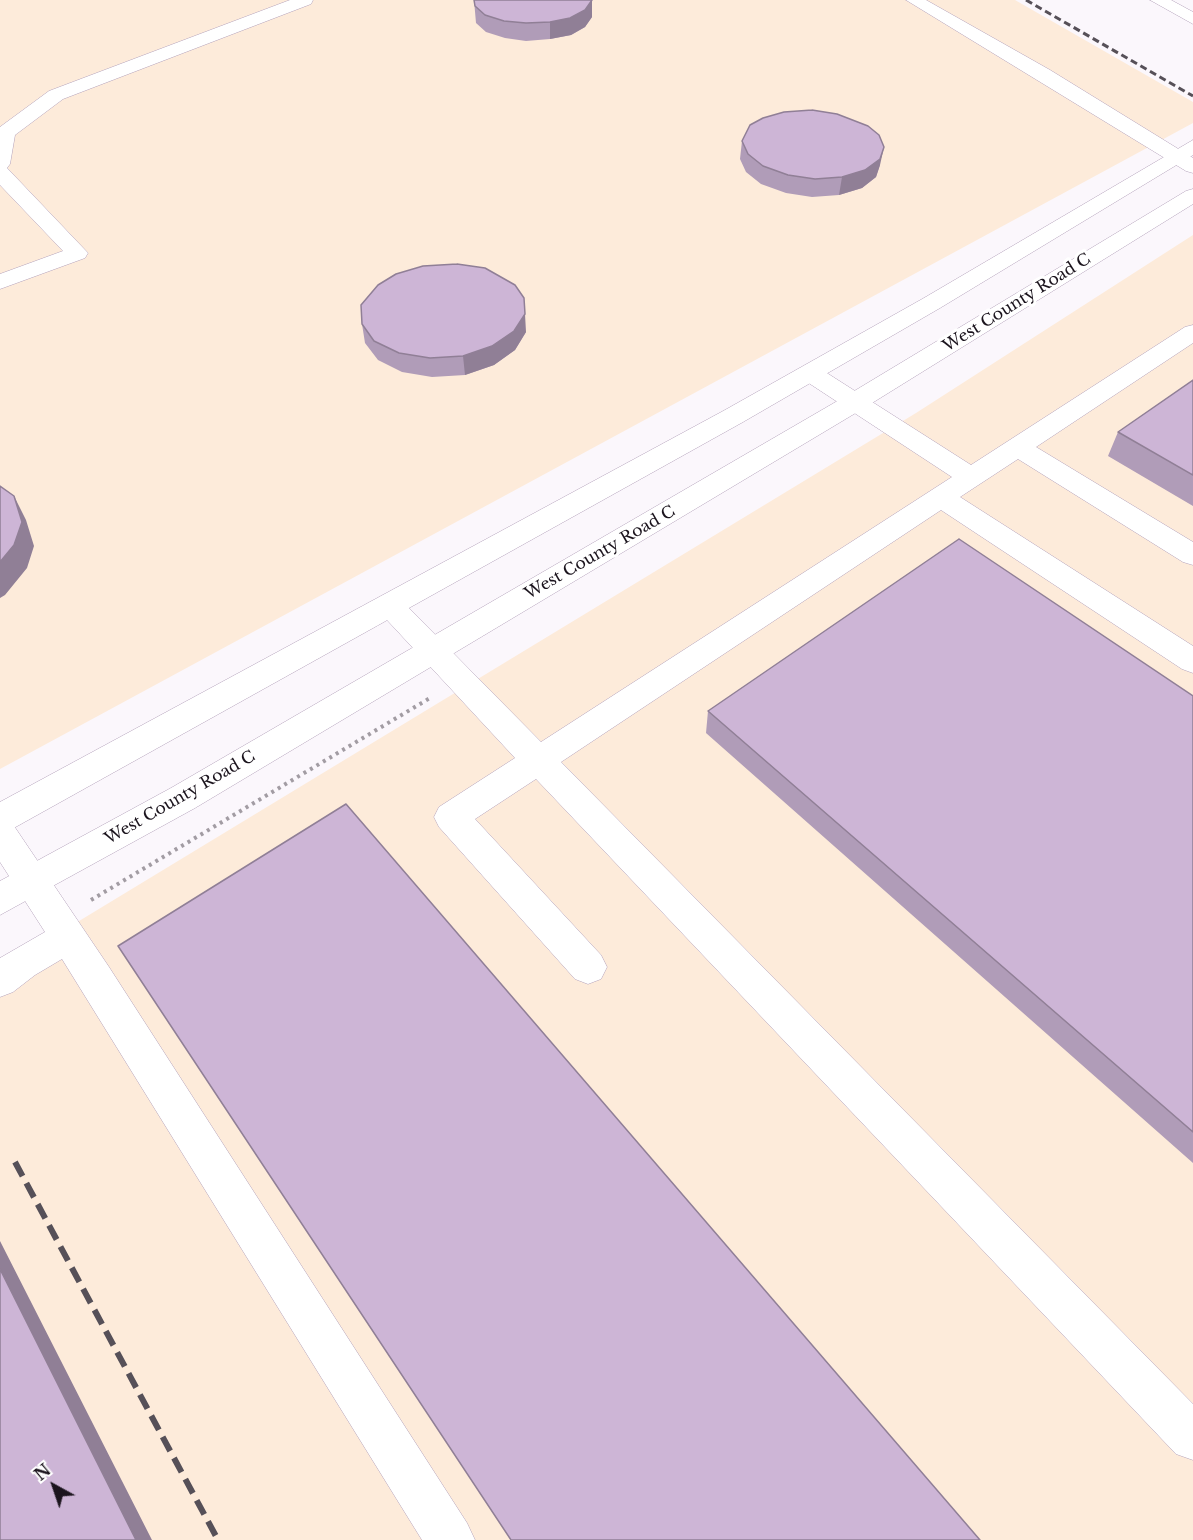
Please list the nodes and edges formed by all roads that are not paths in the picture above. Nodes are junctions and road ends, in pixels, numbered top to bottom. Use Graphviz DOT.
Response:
graph roads {
  1 [pos="305,0"];
  2 [pos="914,0"];
  3 [pos="1158,0"];
  4 [pos="1193,19"];
  5 [pos="1193,146"];
  6 [pos="1173,157"];
  7 [pos="0,164"];
  8 [pos="1193,167"];
  9 [pos="0,173"];
  10 [pos="1193,195"];
  11 [pos="0,282"];
  12 [pos="1193,332"];
  13 [pos="810,373"];
  14 [pos="855,402"];
  15 [pos="1016,446"];
  16 [pos="971,477"];
  17 [pos="940,496"];
  18 [pos="1193,555"];
  19 [pos="389,606"];
  20 [pos="433,651"];
  21 [pos="1193,660"];
  22 [pos="537,758"];
  23 [pos="0,819"];
  24 [pos="0,833"];
  25 [pos="15,891"];
  26 [pos="67,938"];
  27 [pos="588,967"];
  28 [pos="0,980"];
  29 [pos="1193,1437"];
  30 [pos="450,1540"];
  1 -- 7 [label="main road"];
  2 -- 6 [label="main road"];
  3 -- 4 [label="main road"];
  5 -- 6 [label="main road"];
  6 -- 8 [label="main road"];
  6 -- 13 [label="main road"];
  9 -- 11 [label="main road"];
  10 -- 14 [label="main road, West County Road C"];
  12 -- 15 [label="main road"];
  13 -- 14 [label="main road"];
  13 -- 19 [label="main road"];
  14 -- 16 [label="main road"];
  14 -- 20 [label="main road, West County Road C"];
  15 -- 16 [label="main road"];
  15 -- 18 [label="main road"];
  16 -- 17 [label="main road"];
  17 -- 21 [label="main road"];
  17 -- 22 [label="main road"];
  19 -- 20 [label="main road"];
  19 -- 23 [label="main road"];
  20 -- 22 [label="main road"];
  20 -- 25 [label="main road, West County Road C"];
  22 -- 27 [label="main road"];
  22 -- 29 [label="main road"];
  24 -- 25 [label="main road"];
  25 -- 26 [label="main road"];
  26 -- 28 [label="main road"];
  26 -- 30 [label="main road"];
}
